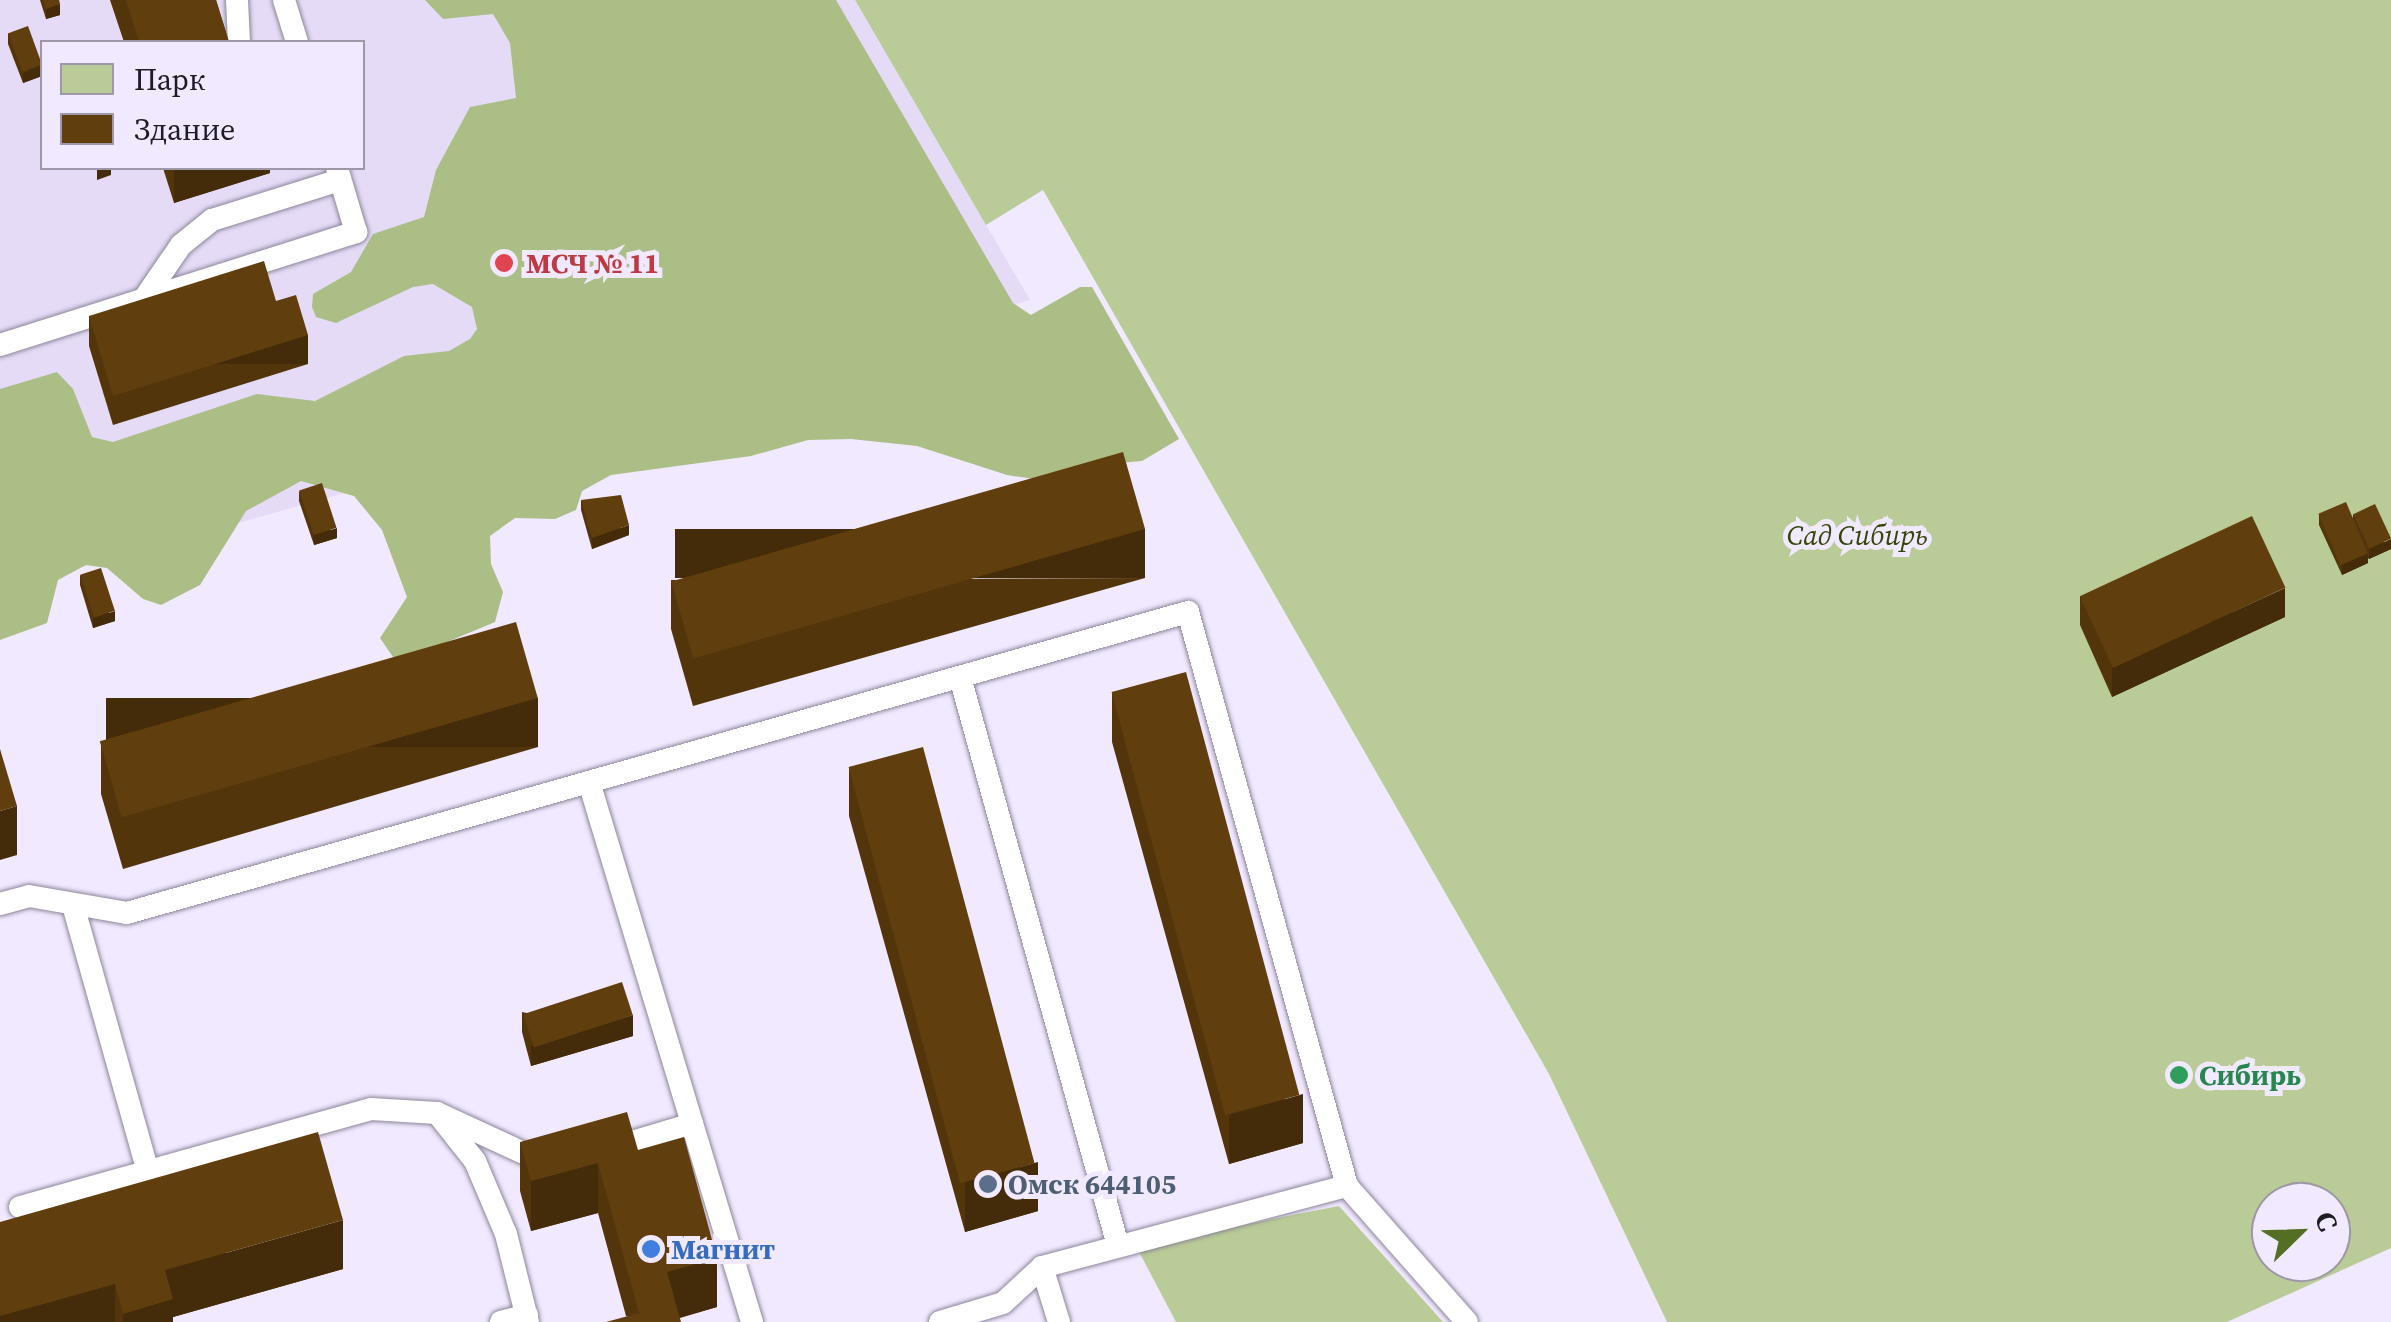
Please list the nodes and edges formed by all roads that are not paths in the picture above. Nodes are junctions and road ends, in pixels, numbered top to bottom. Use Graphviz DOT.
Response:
graph roads {
  1 [pos="236,0"];
  2 [pos="284,0"];
  3 [pos="239,40"];
  4 [pos="297,40"];
  5 [pos="339,174"];
  6 [pos="144,298"];
  7 [pos="0,345"];
  8 [pos="960,677"];
  9 [pos="589,782"];
  10 [pos="0,904"];
  11 [pos="73,905"];
  12 [pos="437,1113"];
  13 [pos="692,1124"];
  14 [pos="148,1171"];
  15 [pos="1348,1186"];
  16 [pos="20,1207"];
  17 [pos="1116,1242"];
  18 [pos="1042,1266"];
  19 [pos="528,1318"];
  20 [pos="501,1322"];
  21 [pos="752,1322"];
  22 [pos="940,1322"];
  23 [pos="1058,1322"];
  24 [pos="1467,1322"];
  1 -- 3 [label="lane"];
  2 -- 4 [label="lane"];
  5 -- 6 [label="lane"];
  5 -- 6 [label="lane"];
  6 -- 7 [label="lane"];
  8 -- 9 [label="lane"];
  8 -- 15 [label="lane"];
  8 -- 17 [label="lane"];
  9 -- 11 [label="lane"];
  9 -- 13 [label="lane"];
  10 -- 11 [label="lane"];
  11 -- 14 [label="lane"];
  12 -- 13 [label="lane"];
  12 -- 14 [label="lane"];
  12 -- 19 [label="lane"];
  13 -- 21 [label="lane"];
  14 -- 16 [label="lane"];
  15 -- 17 [label="lane"];
  15 -- 24 [label="lane"];
  17 -- 18 [label="lane"];
  18 -- 22 [label="lane"];
  18 -- 23 [label="lane"];
  19 -- 20 [label="lane"];
}
